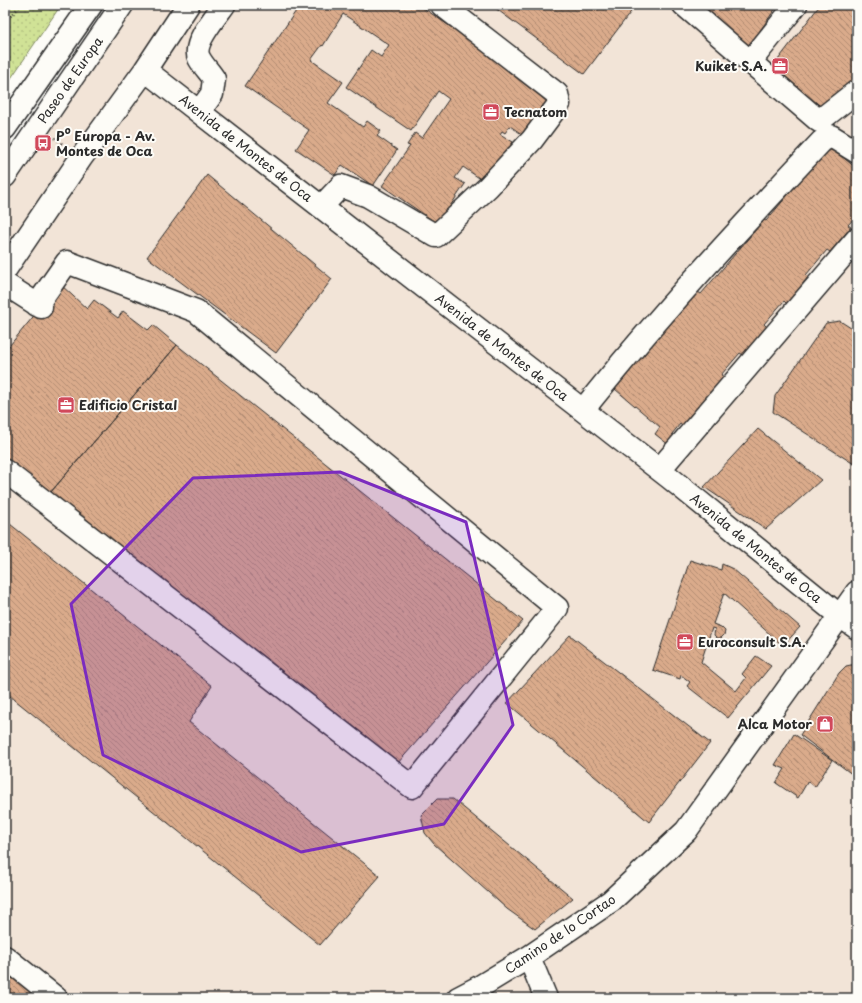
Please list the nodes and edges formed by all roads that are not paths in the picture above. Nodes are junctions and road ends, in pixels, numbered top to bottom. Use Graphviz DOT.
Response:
graph roads {
  1 [pos="91,5"];
  2 [pos="122,5"];
  3 [pos="188,5"];
  4 [pos="224,5"];
  5 [pos="442,5"];
  6 [pos="684,5"];
  7 [pos="796,5"];
  8 [pos="750,62"];
  9 [pos="145,70"];
  10 [pos="857,91"];
  11 [pos="200,112"];
  12 [pos="5,128"];
  13 [pos="857,152"];
  14 [pos="5,176"];
  15 [pos="321,207"];
  16 [pos="857,239"];
  17 [pos="5,270"];
  18 [pos="5,284"];
  19 [pos="583,410"];
  20 [pos="660,470"];
  21 [pos="5,471"];
  22 [pos="857,592"];
  23 [pos="848,622"];
  24 [pos="529,956"];
  25 [pos="5,957"];
  26 [pos="56,998"];
  27 [pos="458,998"];
  28 [pos="546,998"];
  1 -- 12 [label="street, Paseo de Europa"];
  2 -- 14 [label="street, Paseo de Europa"];
  3 -- 9 [label="street"];
  4 -- 11 [label="street"];
  5 -- 15 [label="street"];
  6 -- 8 [label="street"];
  7 -- 8 [label="street"];
  8 -- 10 [label="street"];
  9 -- 11 [label="street, Avenida de Montes de Oca"];
  9 -- 17 [label="street"];
  11 -- 15 [label="street, Avenida de Montes de Oca"];
  13 -- 19 [label="street"];
  15 -- 19 [label="street, Avenida de Montes de Oca"];
  16 -- 20 [label="street"];
  18 -- 21 [label="street"];
  19 -- 20 [label="street, Avenida de Montes de Oca"];
  20 -- 23 [label="street, Avenida de Montes de Oca"];
  22 -- 23 [label="street, Camino de lo Cortao"];
  23 -- 24 [label="street, Camino de lo Cortao"];
  24 -- 27 [label="street, Camino de lo Cortao"];
  24 -- 28 [label="street"];
  25 -- 26 [label="street"];
}
